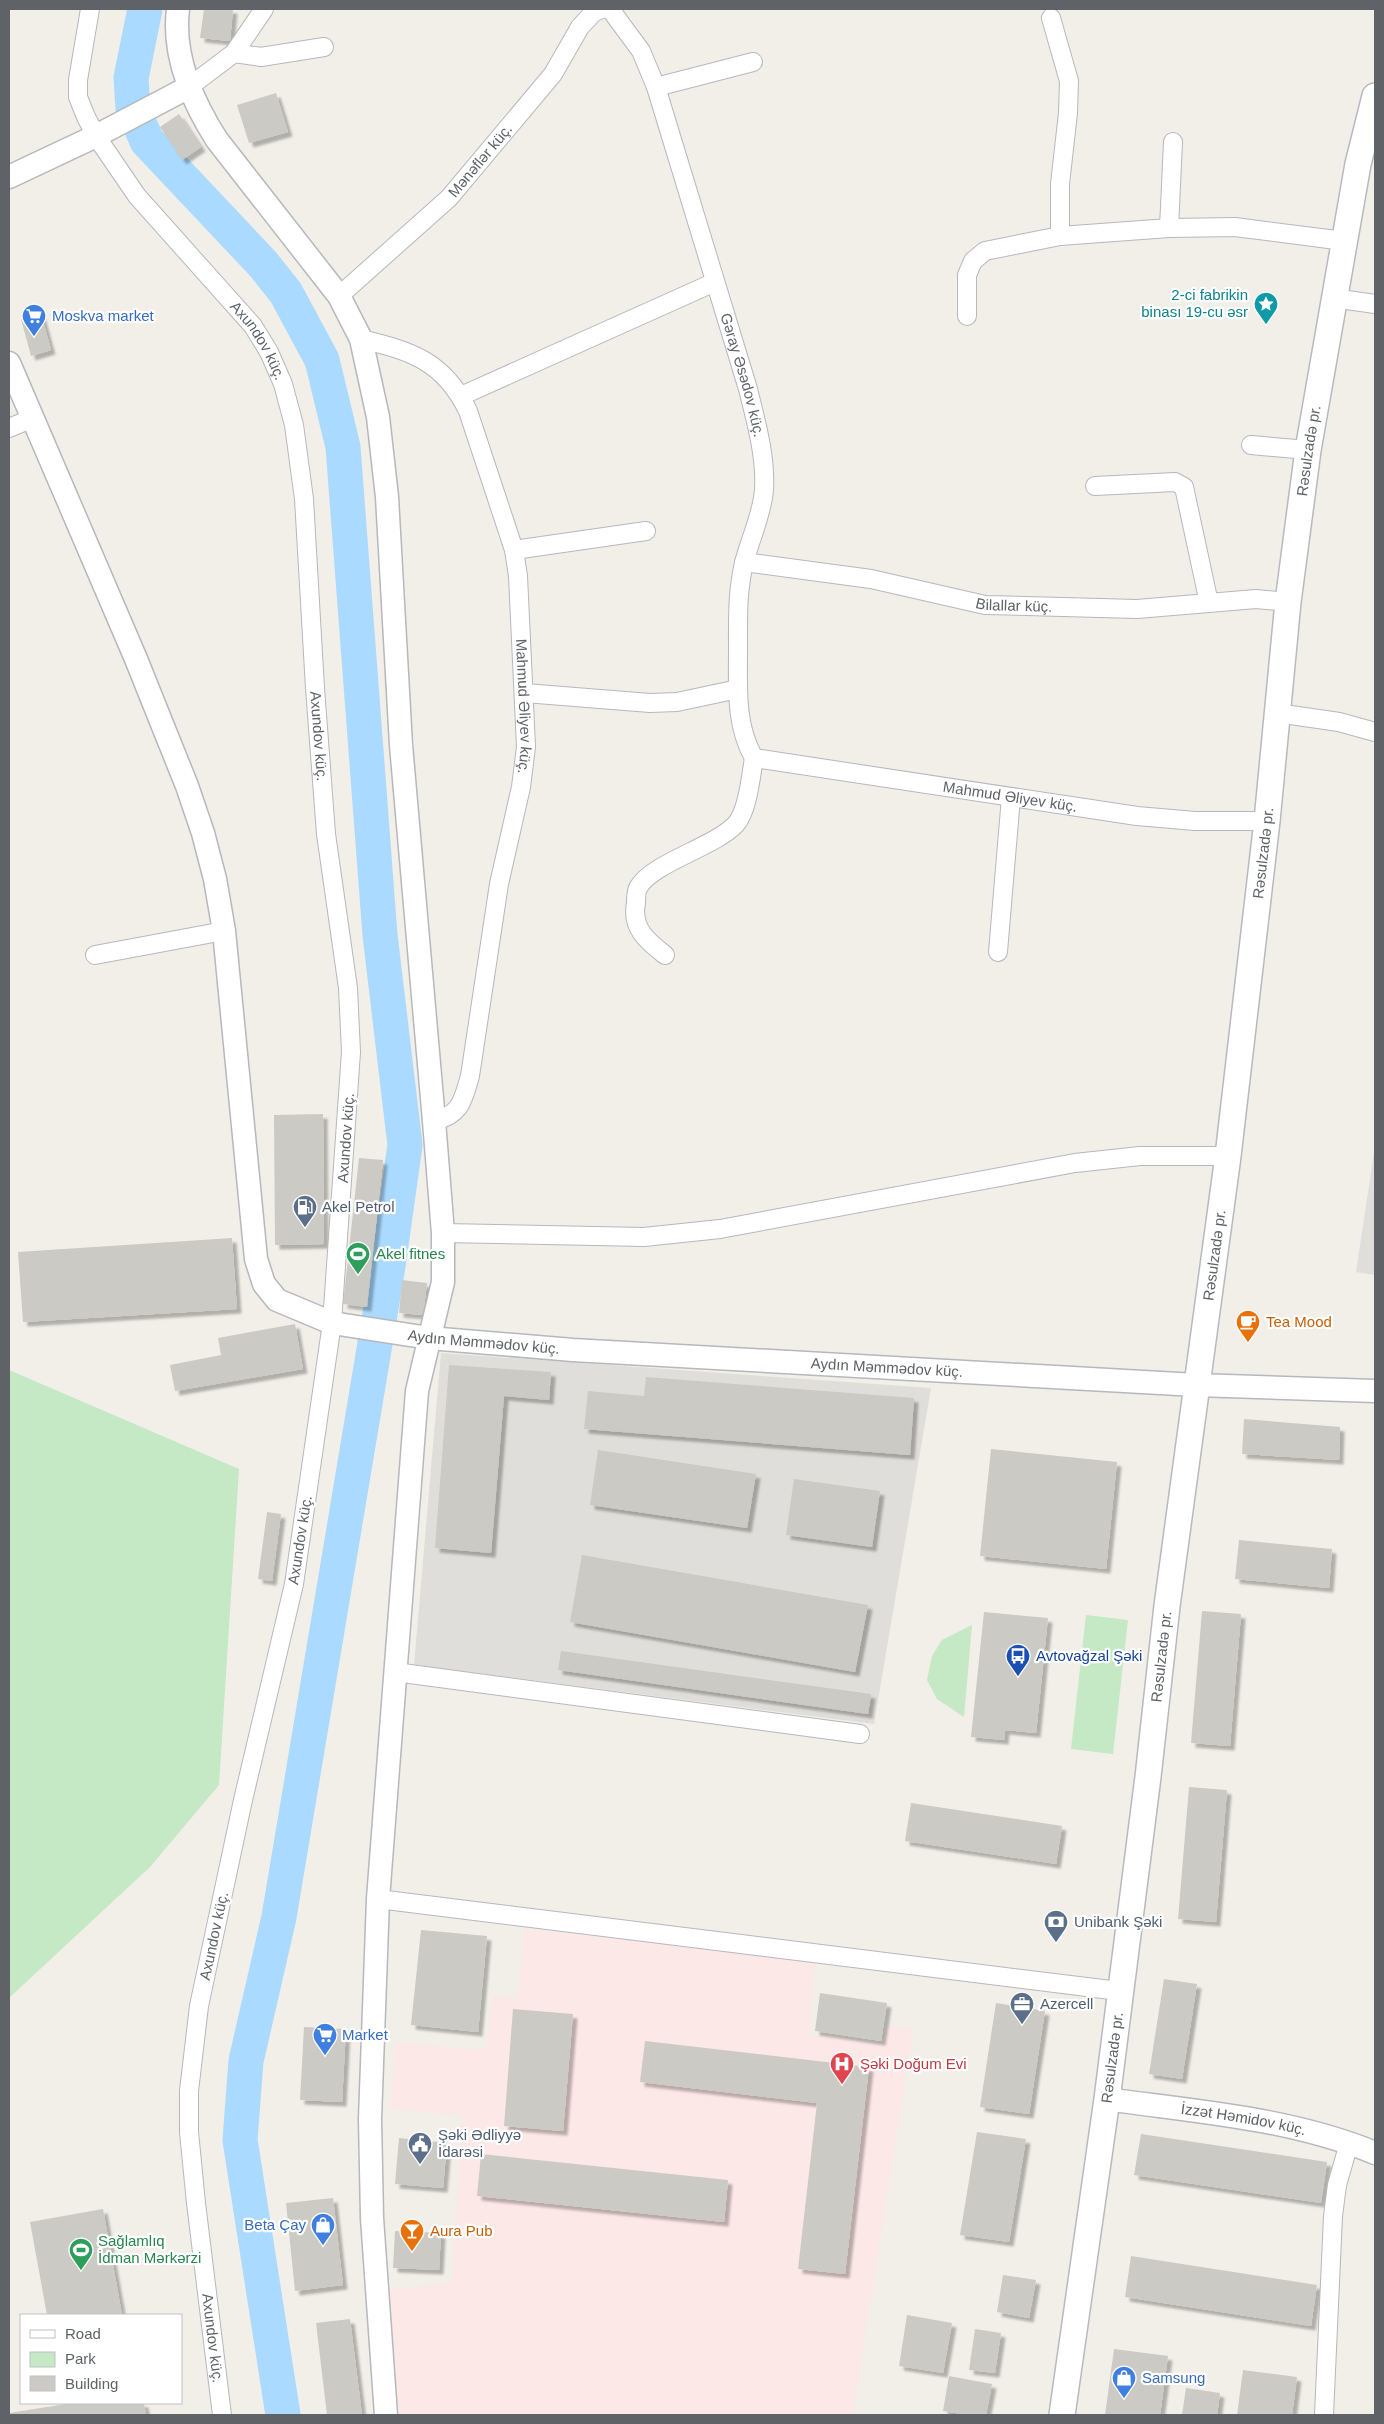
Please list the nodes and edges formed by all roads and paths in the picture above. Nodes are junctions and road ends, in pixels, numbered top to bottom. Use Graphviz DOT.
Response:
graph roads {
  1 [pos="90,9"];
  2 [pos="178,9"];
  3 [pos="264,9"];
  4 [pos="602,9"];
  5 [pos="610,9"];
  6 [pos="1051,18"];
  7 [pos="324,47"];
  8 [pos="234,53"];
  9 [pos="752,62"];
  10 [pos="189,87"];
  11 [pos="656,87"];
  12 [pos="1375,96"];
  13 [pos="104,132"];
  14 [pos="1173,142"];
  15 [pos="9,176"];
  16 [pos="1169,228"];
  17 [pos="1060,236"];
  18 [pos="1344,241"];
  19 [pos="715,282"];
  20 [pos="339,296"];
  21 [pos="1334,298"];
  22 [pos="1375,304"];
  23 [pos="967,316"];
  24 [pos="361,339"];
  25 [pos="9,363"];
  26 [pos="461,396"];
  27 [pos="33,418"];
  28 [pos="9,428"];
  29 [pos="1251,445"];
  30 [pos="1308,450"];
  31 [pos="1095,486"];
  32 [pos="646,531"];
  33 [pos="514,550"];
  34 [pos="744,562"];
  35 [pos="1288,602"];
  36 [pos="1209,603"];
  37 [pos="738,689"];
  38 [pos="525,693"];
  39 [pos="1277,713"];
  40 [pos="1375,732"];
  41 [pos="754,758"];
  42 [pos="1011,798"];
  43 [pos="1266,821"];
  44 [pos="224,931"];
  45 [pos="998,952"];
  46 [pos="95,955"];
  47 [pos="665,955"];
  48 [pos="434,1121"];
  49 [pos="1228,1156"];
  50 [pos="442,1233"];
  51 [pos="342,1324"];
  52 [pos="429,1338"];
  53 [pos="1196,1385"];
  54 [pos="1375,1391"];
  55 [pos="395,1672"];
  56 [pos="860,1734"];
  57 [pos="378,1899"];
  58 [pos="1120,1991"];
  59 [pos="1107,2099"];
  60 [pos="1349,2142"];
  61 [pos="1375,2153"];
  62 [pos="222,2415"];
  63 [pos="386,2415"];
  64 [pos="1062,2415"];
  65 [pos="1324,2415"];
  1 -- 13 [label="street, Axundov küç."];
  2 -- 10 [label="street"];
  3 -- 8 [label="street"];
  4 -- 20 [label="street, Mənəflər küç."];
  5 -- 11 [label="street, Gəray Əsədov küç."];
  6 -- 17 [label="street"];
  7 -- 8 [label="street"];
  8 -- 10 [label="street"];
  9 -- 11 [label="street"];
  10 -- 13 [label="street"];
  10 -- 20 [label="street"];
  11 -- 19 [label="street, Gəray Əsədov küç."];
  12 -- 18 [label="main road, Rəsulzadə pr."];
  13 -- 15 [label="street"];
  13 -- 51 [label="street, Axundov küç."];
  14 -- 16 [label="street"];
  16 -- 17 [label="street"];
  16 -- 18 [label="street"];
  17 -- 23 [label="street"];
  18 -- 21 [label="main road, Rəsulzadə pr."];
  19 -- 26 [label="street"];
  19 -- 34 [label="street, Gəray Əsədov küç."];
  20 -- 24 [label="street"];
  21 -- 22 [label="street"];
  21 -- 30 [label="main road, Rəsulzadə pr."];
  24 -- 26 [label="street, Mahmud Əliyev küç."];
  24 -- 48 [label="street"];
  25 -- 27 [label="street, Aydın Məmmədov küç."];
  26 -- 33 [label="street, Mahmud Əliyev küç."];
  27 -- 28 [label="street"];
  27 -- 44 [label="street, Aydın Məmmədov küç."];
  29 -- 30 [label="street"];
  30 -- 35 [label="main road, Rəsulzadə pr."];
  31 -- 36 [label="street"];
  32 -- 33 [label="street"];
  33 -- 38 [label="street, Mahmud Əliyev küç."];
  34 -- 36 [label="street, Bilallar küç."];
  34 -- 37 [label="street, Gəray Əsədov küç."];
  35 -- 36 [label="street, Bilallar küç."];
  35 -- 39 [label="main road, Rəsulzadə pr."];
  37 -- 38 [label="street"];
  37 -- 41 [label="street, Gəray Əsədov küç."];
  38 -- 48 [label="street, Mahmud Əliyev küç."];
  39 -- 40 [label="street"];
  39 -- 43 [label="main road, Rəsulzadə pr."];
  41 -- 42 [label="street, Mahmud Əliyev küç."];
  41 -- 47 [label="street"];
  42 -- 43 [label="street, Mahmud Əliyev küç."];
  42 -- 45 [label="street"];
  43 -- 49 [label="main road, Rəsulzadə pr."];
  44 -- 46 [label="street"];
  44 -- 51 [label="street, Aydın Məmmədov küç."];
  48 -- 50 [label="street"];
  49 -- 50 [label="street"];
  49 -- 53 [label="main road, Rəsulzadə pr."];
  50 -- 52 [label="street"];
  51 -- 52 [label="street, Aydın Məmmədov küç."];
  51 -- 62 [label="street, Axundov küç."];
  52 -- 53 [label="street, Aydın Məmmədov küç."];
  52 -- 55 [label="street"];
  53 -- 54 [label="street, Aydın Məmmədov küç."];
  53 -- 58 [label="main road, Rəsulzadə pr."];
  55 -- 56 [label="street"];
  55 -- 57 [label="street"];
  57 -- 58 [label="street"];
  57 -- 63 [label="street"];
  58 -- 59 [label="main road, Rəsulzadə pr."];
  59 -- 60 [label="street, İzzət Həmidov küç."];
  59 -- 64 [label="main road, Rəsulzadə pr."];
  60 -- 61 [label="street, İzzət Həmidov küç."];
  60 -- 65 [label="street"];
}
